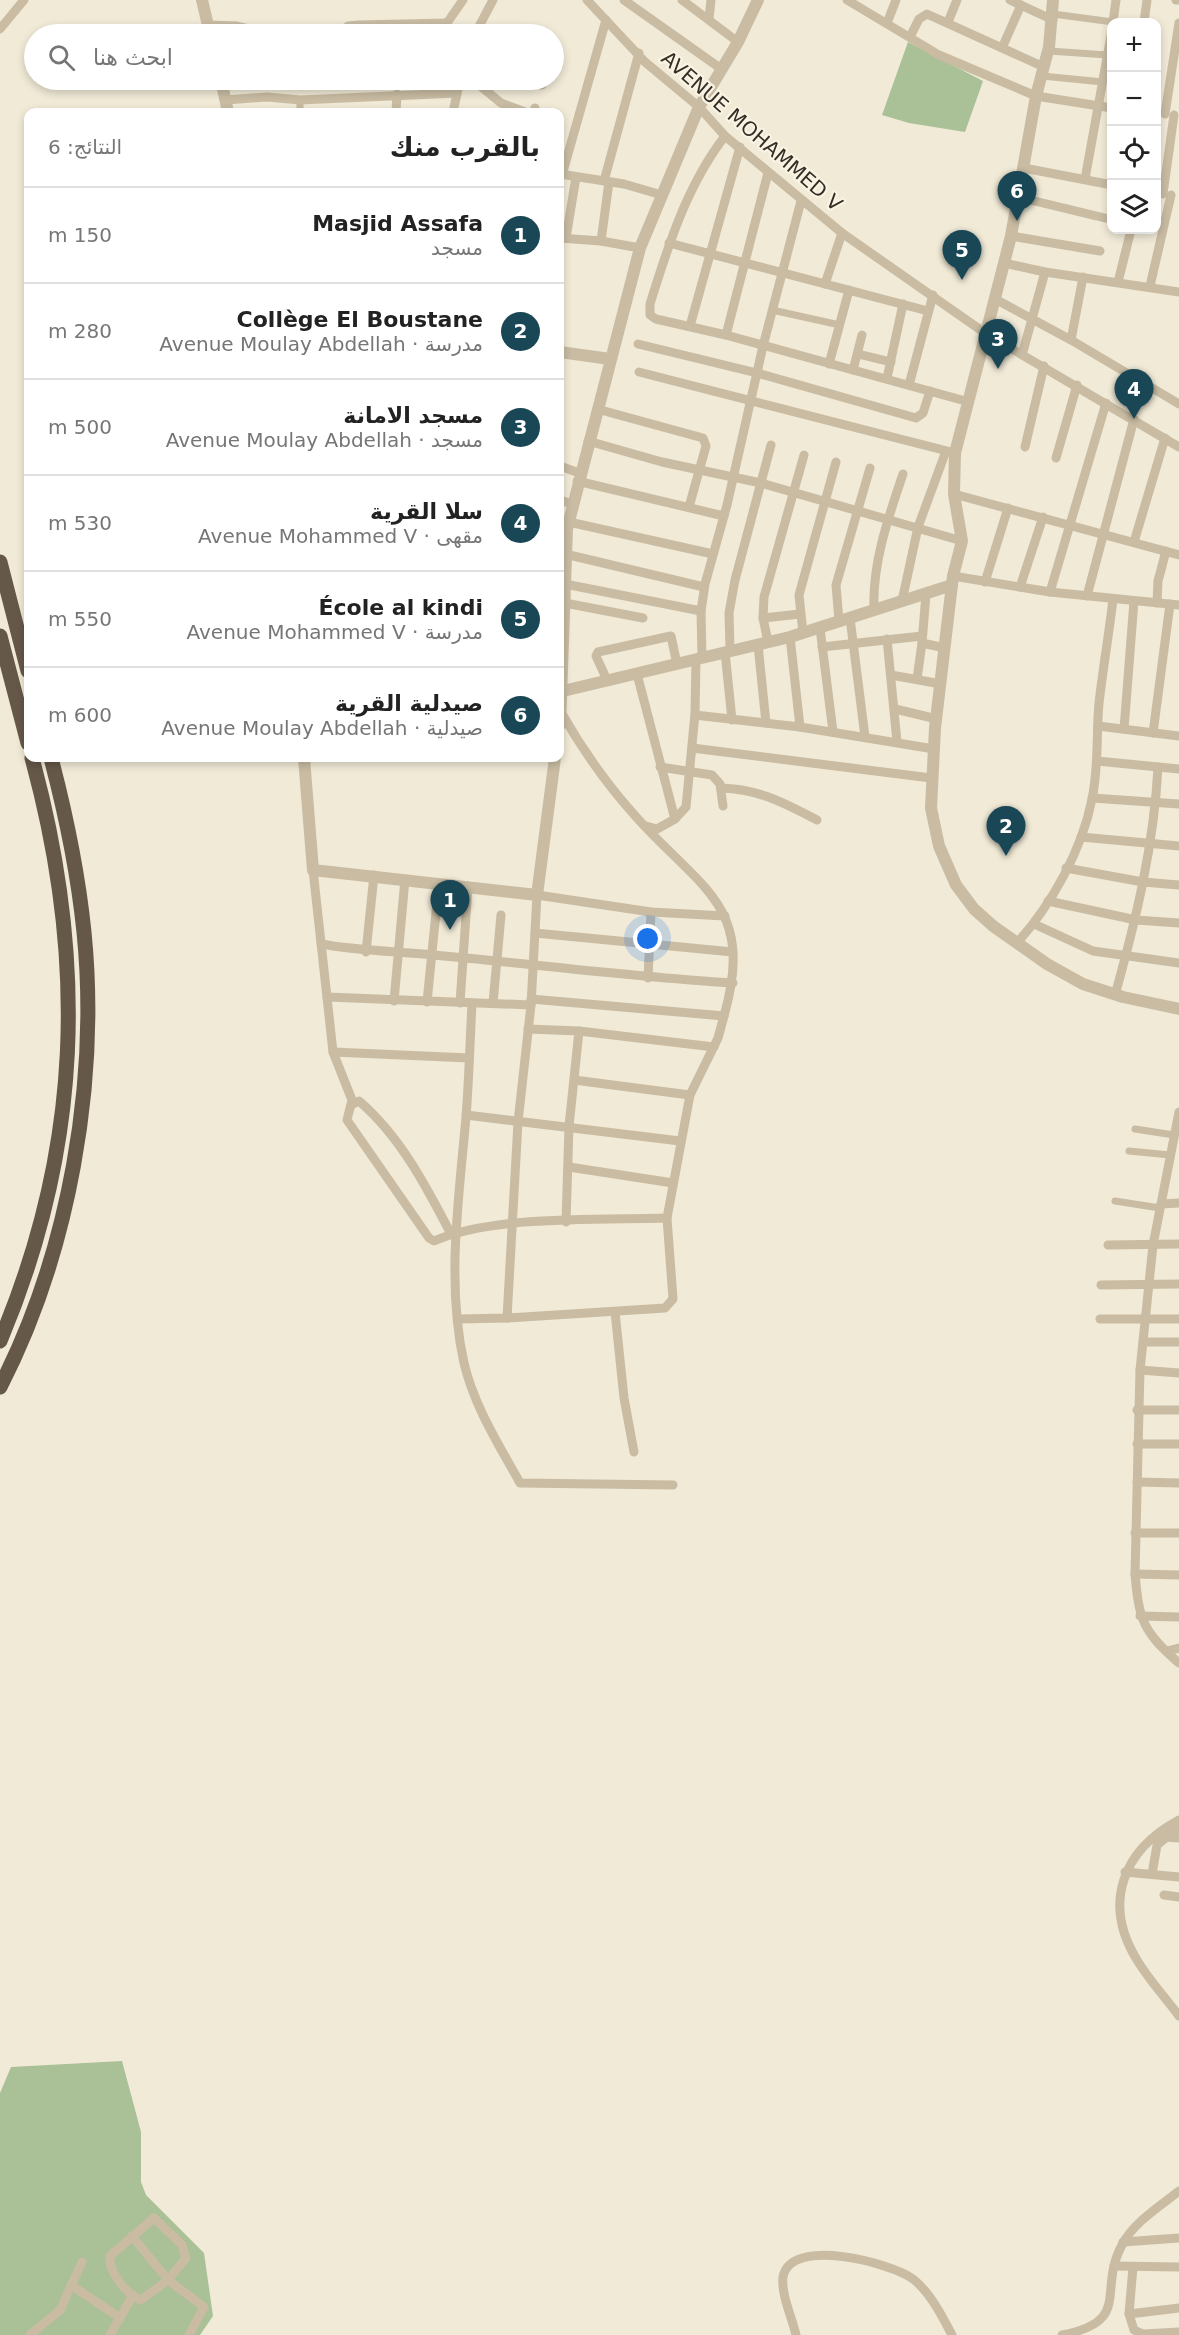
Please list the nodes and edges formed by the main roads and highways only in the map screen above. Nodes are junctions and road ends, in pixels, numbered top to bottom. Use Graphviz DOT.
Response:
graph roads {
  1 [pos="0,562"];
  2 [pos="0,636"];
  3 [pos="24,655"];
  4 [pos="24,728"];
  5 [pos="34,762"];
  6 [pos="52,762"];
  7 [pos="0,1341"];
  8 [pos="0,1387"];
  1 -- 3 [label="highway"];
  2 -- 4 [label="highway"];
  5 -- 7 [label="highway"];
  6 -- 8 [label="highway"];
}
